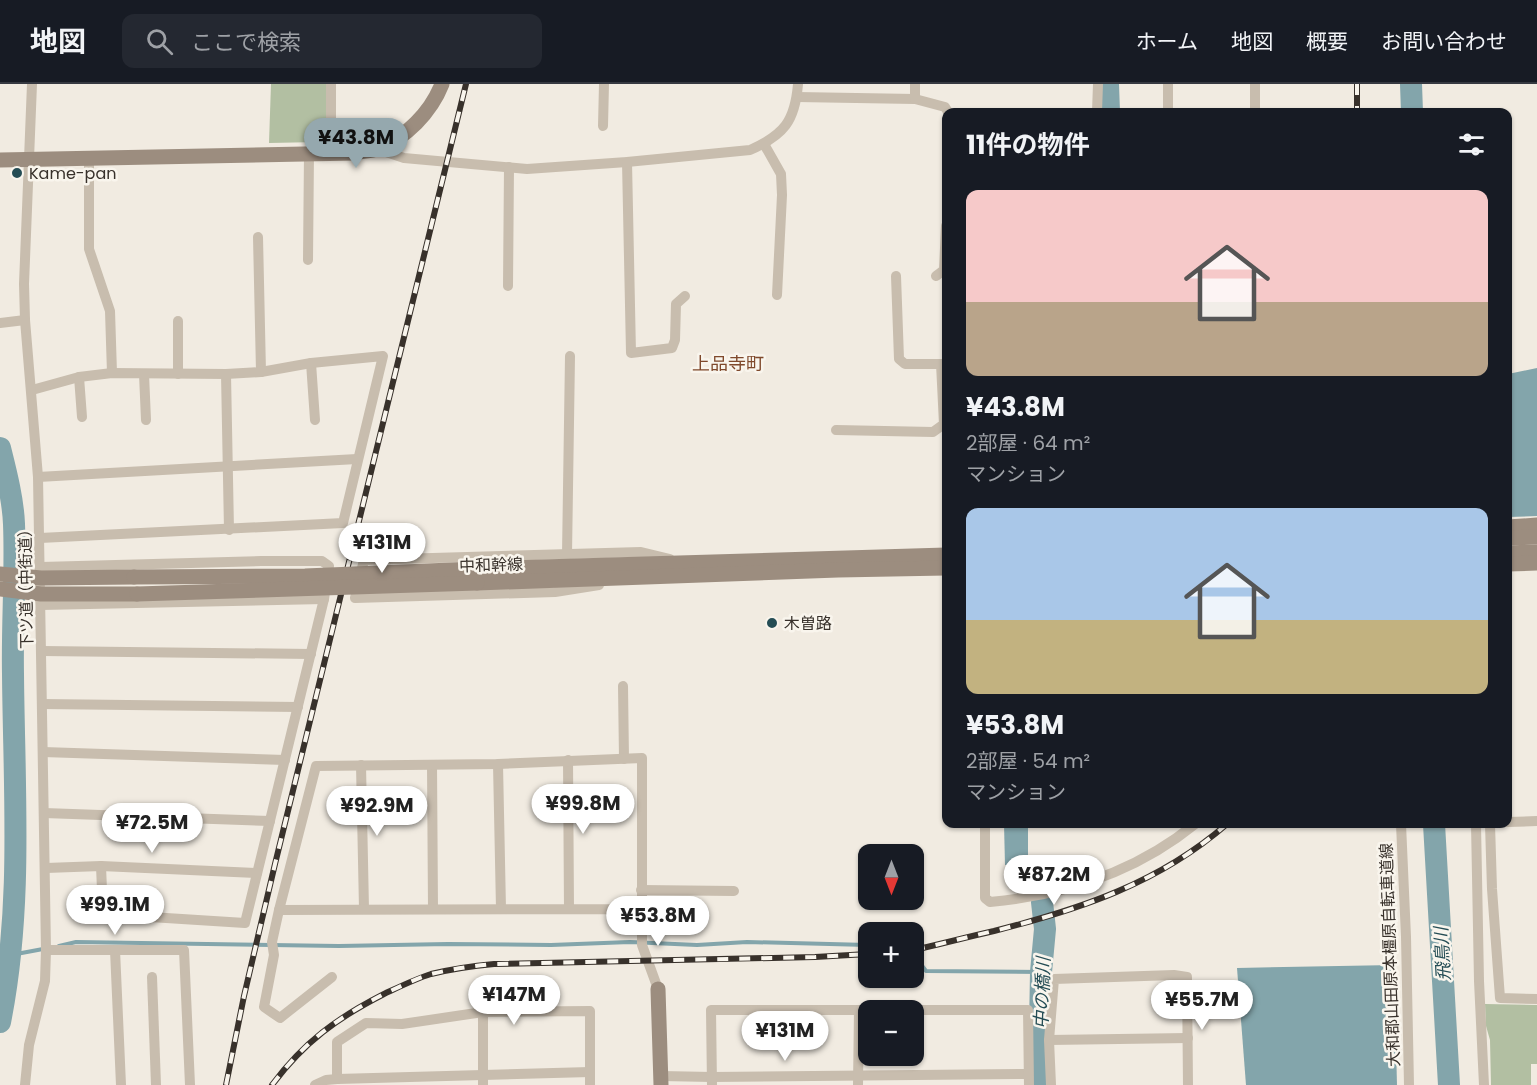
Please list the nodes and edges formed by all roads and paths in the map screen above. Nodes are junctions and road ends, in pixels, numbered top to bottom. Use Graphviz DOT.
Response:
graph roads {
  1 [pos="32,84"];
  2 [pos="331,84"];
  3 [pos="442,84"];
  4 [pos="604,84"];
  5 [pos="798,84"];
  6 [pos="915,84"];
  7 [pos="1098,84"];
  8 [pos="1168,84"];
  9 [pos="1255,84"];
  10 [pos="797,97"];
  11 [pos="915,99"];
  12 [pos="946,108"];
  13 [pos="1097,108"];
  14 [pos="1168,108"];
  15 [pos="1255,108"];
  16 [pos="603,126"];
  17 [pos="764,144"];
  18 [pos="377,149"];
  19 [pos="309,153"];
  20 [pos="332,153"];
  21 [pos="28,159"];
  22 [pos="89,159"];
  23 [pos="0,160"];
  24 [pos="627,162"];
  25 [pos="509,167"];
  26 [pos="258,237"];
  27 [pos="308,260"];
  28 [pos="942,272"];
  29 [pos="896,276"];
  30 [pos="936,276"];
  31 [pos="508,286"];
  32 [pos="777,295"];
  33 [pos="685,296"];
  34 [pos="25,320"];
  35 [pos="178,321"];
  36 [pos="0,323"];
  37 [pos="570,356"];
  38 [pos="311,363"];
  39 [pos="942,364"];
  40 [pos="261,372"];
  41 [pos="112,373"];
  42 [pos="144,374"];
  43 [pos="178,374"];
  44 [pos="226,374"];
  45 [pos="79,377"];
  46 [pos="32,390"];
  47 [pos="82,417"];
  48 [pos="146,420"];
  49 [pos="315,420"];
  50 [pos="942,425"];
  51 [pos="836,430"];
  52 [pos="357,459"];
  53 [pos="227,466"];
  54 [pos="38,477"];
  55 [pos="1537,525"];
  56 [pos="1512,527"];
  57 [pos="229,530"];
  58 [pos="1537,537"];
  59 [pos="40,538"];
  60 [pos="1512,538"];
  61 [pos="1537,552"];
  62 [pos="1512,553"];
  63 [pos="567,555"];
  64 [pos="942,555"];
  65 [pos="686,562"];
  66 [pos="1537,563"];
  67 [pos="1512,564"];
  68 [pos="942,568"];
  69 [pos="0,574"];
  70 [pos="38,574"];
  71 [pos="476,576"];
  72 [pos="646,577"];
  73 [pos="0,590"];
  74 [pos="38,597"];
  75 [pos="324,599"];
  76 [pos="42,651"];
  77 [pos="311,654"];
  78 [pos="623,686"];
  79 [pos="42,704"];
  80 [pos="298,707"];
  81 [pos="43,752"];
  82 [pos="624,759"];
  83 [pos="285,760"];
  84 [pos="568,760"];
  85 [pos="498,764"];
  86 [pos="361,765"];
  87 [pos="432,765"];
  88 [pos="44,813"];
  89 [pos="270,821"];
  90 [pos="1537,821"];
  91 [pos="1512,822"];
  92 [pos="985,828"];
  93 [pos="1189,828"];
  94 [pos="1401,828"];
  95 [pos="1476,828"];
  96 [pos="1490,828"];
  97 [pos="101,866"];
  98 [pos="46,867"];
  99 [pos="257,873"];
  100 [pos="641,891"];
  101 [pos="734,891"];
  102 [pos="364,909"];
  103 [pos="433,909"];
  104 [pos="501,909"];
  105 [pos="569,909"];
  106 [pos="641,909"];
  107 [pos="279,910"];
  108 [pos="46,950"];
  109 [pos="115,950"];
  110 [pos="152,977"];
  111 [pos="332,977"];
  112 [pos="658,989"];
  113 [pos="1537,999"];
  114 [pos="858,1010"];
  115 [pos="924,1010"];
  116 [pos="483,1012"];
  117 [pos="1188,1038"];
  118 [pos="1049,1040"];
  119 [pos="590,1072"];
  120 [pos="338,1079"];
  121 [pos="1028,1079"];
  122 [pos="858,1080"];
  123 [pos="483,1081"];
  124 [pos="661,1081"];
  125 [pos="712,1081"];
  126 [pos="25,1085"];
  127 [pos="121,1085"];
  128 [pos="156,1085"];
  129 [pos="190,1085"];
  130 [pos="315,1085"];
  131 [pos="590,1085"];
  132 [pos="1051,1085"];
  133 [pos="1188,1085"];
  134 [pos="1409,1085"];
  135 [pos="1484,1085"];
  1 -- 21 [label="street, 下ツ道（中街道）"];
  2 -- 20 [label="street"];
  3 -- 18 [label="main road"];
  4 -- 16 [label="street"];
  5 -- 10 [label="street"];
  6 -- 11 [label="street"];
  7 -- 13 [label="street"];
  8 -- 14 [label="street"];
  9 -- 15 [label="street"];
  10 -- 11 [label="street"];
  10 -- 17 [label="street"];
  11 -- 12 [label="street"];
  17 -- 24 [label="street"];
  17 -- 32 [label="street"];
  18 -- 20 [label="main road"];
  18 -- 25 [label="street"];
  19 -- 20 [label="main road"];
  19 -- 22 [label="main road"];
  19 -- 27 [label="street"];
  21 -- 22 [label="main road"];
  21 -- 23 [label="main road"];
  21 -- 34 [label="street, 下ツ道（中街道）"];
  22 -- 41 [label="street"];
  24 -- 25 [label="street"];
  24 -- 33 [label="street"];
  25 -- 31 [label="street"];
  26 -- 40 [label="street"];
  28 -- 30 [label="street"];
  29 -- 39 [label="street"];
  34 -- 36 [label="street"];
  34 -- 46 [label="street, 下ツ道（中街道）"];
  35 -- 43 [label="street"];
  37 -- 63 [label="street"];
  38 -- 40 [label="street"];
  38 -- 49 [label="street"];
  38 -- 52 [label="street"];
  40 -- 44 [label="street"];
  41 -- 42 [label="street"];
  41 -- 45 [label="street"];
  42 -- 43 [label="street"];
  42 -- 48 [label="street"];
  43 -- 44 [label="street"];
  44 -- 53 [label="street"];
  45 -- 46 [label="street"];
  45 -- 47 [label="street"];
  46 -- 54 [label="street, 下ツ道（中街道）"];
  50 -- 51 [label="street"];
  52 -- 53 [label="street"];
  52 -- 57 [label="street"];
  53 -- 54 [label="street"];
  53 -- 57 [label="street"];
  54 -- 59 [label="street, 下ツ道（中街道）"];
  55 -- 56 [label="main road"];
  57 -- 59 [label="street"];
  58 -- 60 [label="main road"];
  59 -- 70 [label="street, 下ツ道（中街道）"];
  61 -- 62 [label="main road"];
  63 -- 65 [label="street"];
  63 -- 72 [label="street"];
  64 -- 65 [label="main road, 中和幹線"];
  65 -- 71 [label="main road, 中和幹線"];
  66 -- 67 [label="main road"];
  68 -- 72 [label="main road, 中和幹線"];
  69 -- 70 [label="main road, 中和幹線"];
  70 -- 71 [label="main road, 中和幹線, bridge"];
  70 -- 74 [label="street, 下ツ道（中街道）"];
  70 -- 75 [label="street"];
  71 -- 72 [label="main road, 中和幹線"];
  71 -- 74 [label="main road, 中和幹線, bridge"];
  73 -- 74 [label="main road, 中和幹線"];
  74 -- 75 [label="street"];
  74 -- 76 [label="street, 下ツ道（中街道）"];
  75 -- 77 [label="street"];
  76 -- 77 [label="street"];
  76 -- 79 [label="street, 下ツ道（中街道）"];
  77 -- 80 [label="street"];
  78 -- 82 [label="street"];
  79 -- 80 [label="street"];
  79 -- 81 [label="street, 下ツ道（中街道）"];
  80 -- 83 [label="street"];
  81 -- 83 [label="street"];
  81 -- 88 [label="street, 下ツ道（中街道）"];
  82 -- 84 [label="street"];
  82 -- 100 [label="street"];
  83 -- 89 [label="street"];
  84 -- 85 [label="street"];
  84 -- 105 [label="street"];
  85 -- 87 [label="street"];
  85 -- 104 [label="street"];
  86 -- 87 [label="street"];
  86 -- 102 [label="street"];
  86 -- 107 [label="street"];
  87 -- 103 [label="street"];
  88 -- 89 [label="street"];
  88 -- 98 [label="street, 下ツ道（中街道）"];
  89 -- 99 [label="street"];
  90 -- 91 [label="street"];
  92 -- 93 [label="street"];
  94 -- 134 [label="street, 大和郡山田原本橿原自転車道線"];
  95 -- 135 [label="street"];
  96 -- 113 [label="street"];
  97 -- 98 [label="street"];
  97 -- 99 [label="street"];
  97 -- 99 [label="street"];
  98 -- 108 [label="street, 下ツ道（中街道）"];
  100 -- 101 [label="street"];
  100 -- 106 [label="street"];
  102 -- 103 [label="street"];
  102 -- 107 [label="street"];
  103 -- 104 [label="street"];
  104 -- 105 [label="street"];
  105 -- 106 [label="street"];
  106 -- 112 [label="street"];
  107 -- 111 [label="street"];
  108 -- 109 [label="street"];
  108 -- 126 [label="street, 下ツ道（中街道）"];
  109 -- 127 [label="street"];
  109 -- 129 [label="street"];
  110 -- 128 [label="street"];
  112 -- 124 [label="main road"];
  114 -- 125 [label="street"];
  115 -- 121 [label="street"];
  116 -- 119 [label="street"];
  116 -- 120 [label="street"];
  116 -- 123 [label="street"];
  117 -- 118 [label="street"];
  117 -- 118 [label="street"];
  117 -- 133 [label="street"];
  118 -- 132 [label="street"];
  119 -- 123 [label="street"];
  119 -- 131 [label="street"];
  120 -- 123 [label="street"];
  120 -- 130 [label="street"];
  121 -- 122 [label="street"];
  122 -- 125 [label="street"];
  124 -- 125 [label="street"];
}
